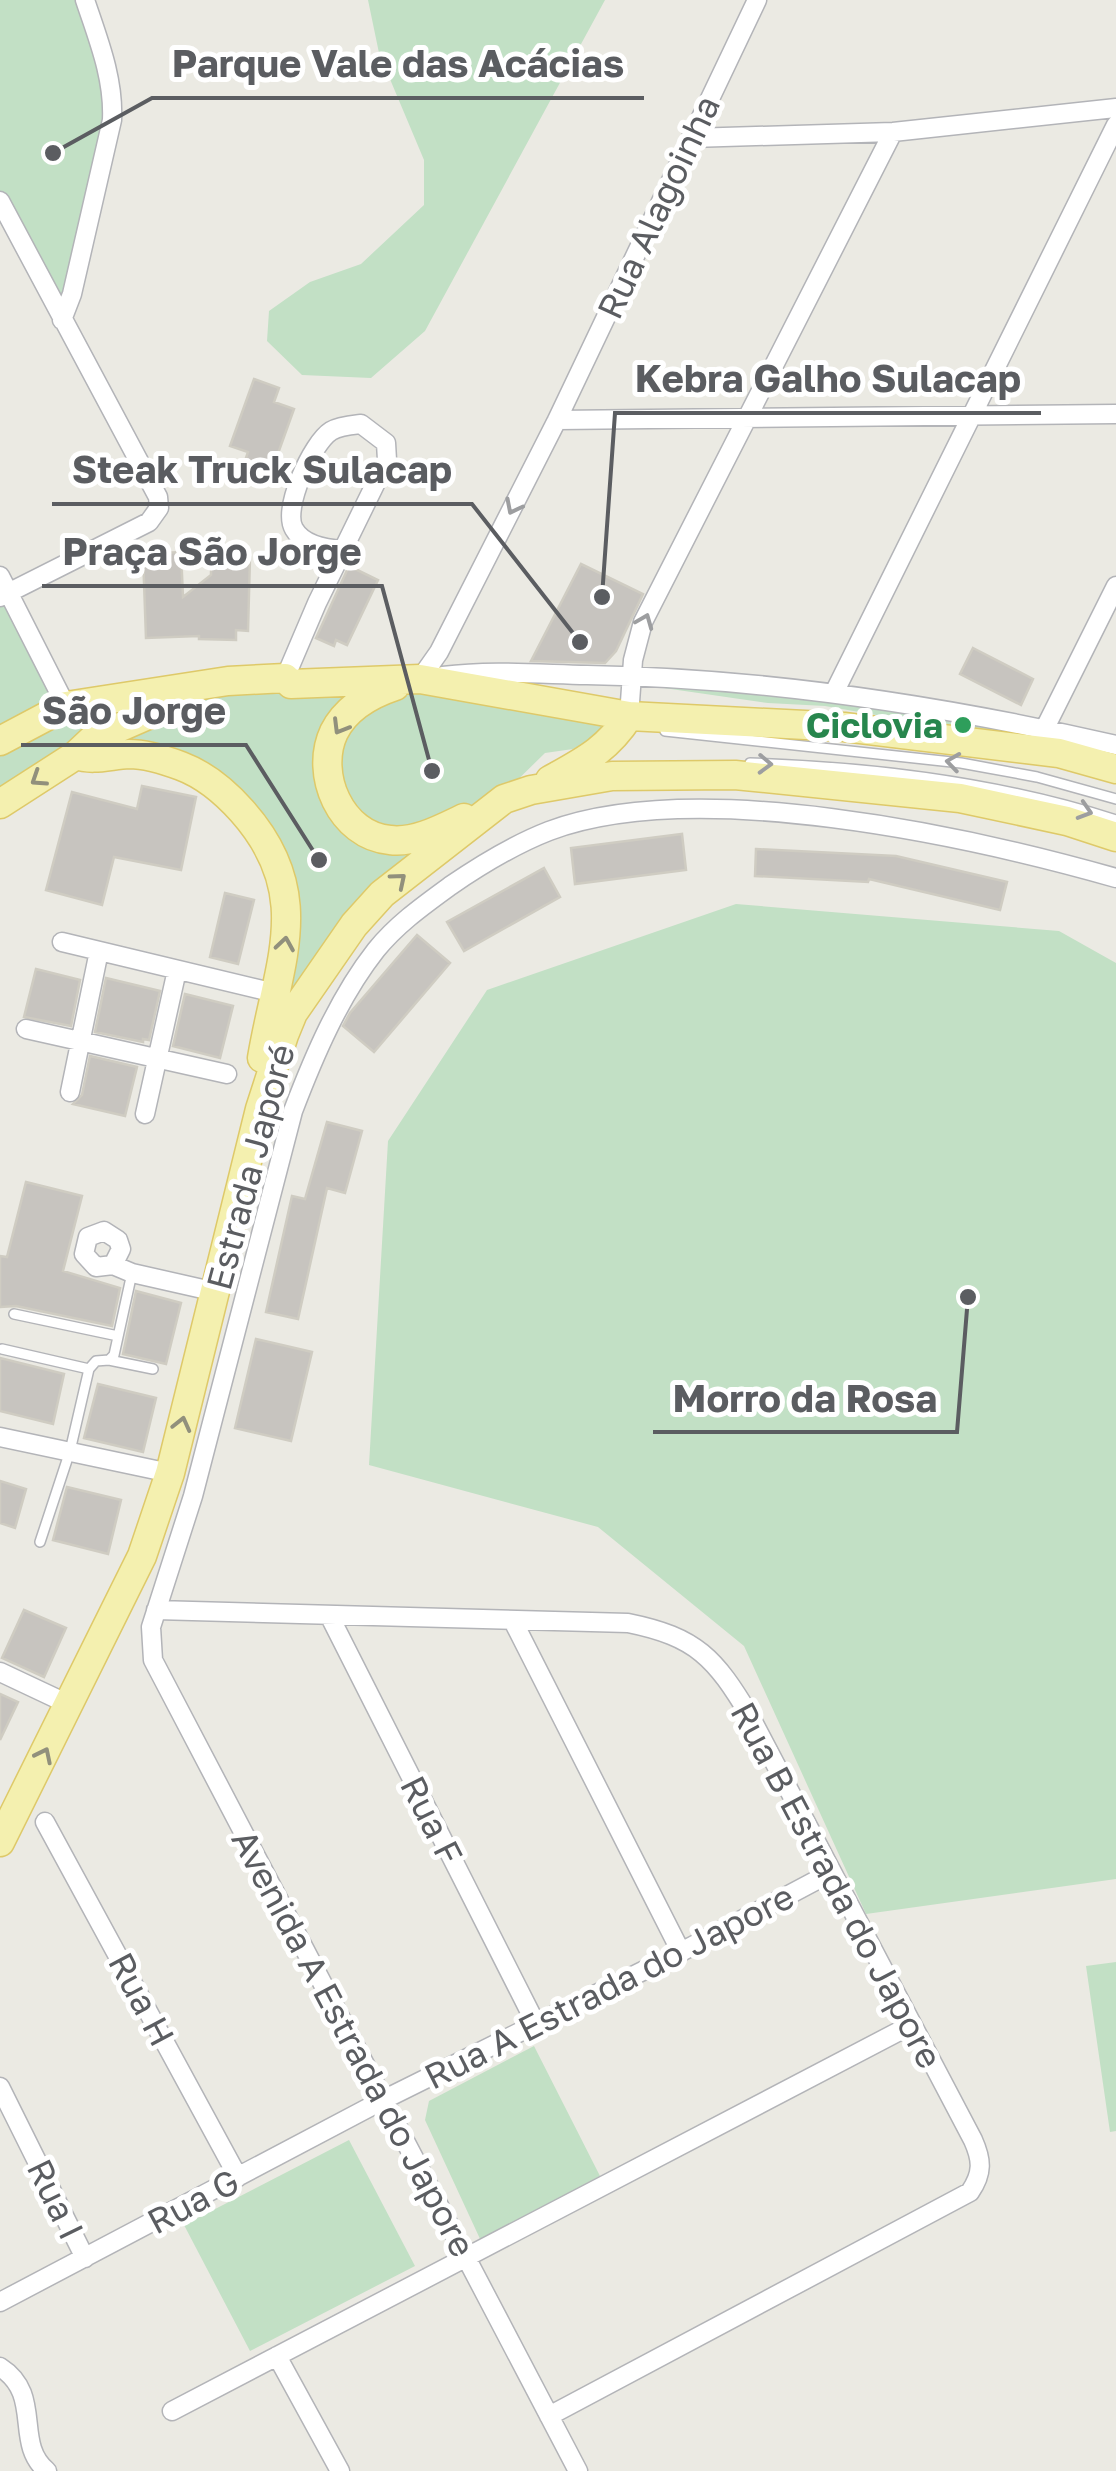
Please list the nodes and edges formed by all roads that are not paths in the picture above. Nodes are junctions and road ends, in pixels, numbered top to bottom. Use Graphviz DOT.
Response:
graph roads {
  1 [pos="85,0"];
  2 [pos="757,0"];
  3 [pos="1116,108"];
  4 [pos="1116,125"];
  5 [pos="893,132"];
  6 [pos="691,138"];
  7 [pos="0,201"];
  8 [pos="62,320"];
  9 [pos="1116,414"];
  10 [pos="970,416"];
  11 [pos="745,419"];
  12 [pos="557,420"];
  13 [pos="343,550"];
  14 [pos="1116,586"];
  15 [pos="3,588"];
  16 [pos="633,676"];
  17 [pos="285,678"];
  18 [pos="420,679"];
  19 [pos="228,680"];
  20 [pos="835,692"];
  21 [pos="66,706"];
  22 [pos="629,716"];
  23 [pos="1045,728"];
  24 [pos="0,742"];
  25 [pos="1116,744"];
  26 [pos="76,755"];
  27 [pos="746,763"];
  28 [pos="642,764"];
  29 [pos="1116,768"];
  30 [pos="517,795"];
  31 [pos="1116,799"];
  32 [pos="0,804"];
  33 [pos="1116,820"];
  34 [pos="1116,837"];
  35 [pos="1116,878"];
  36 [pos="62,942"];
  37 [pos="98,951"];
  38 [pos="177,970"];
  39 [pos="274,994"];
  40 [pos="26,1029"];
  41 [pos="81,1043"];
  42 [pos="158,1057"];
  43 [pos="226,1074"];
  44 [pos="70,1092"];
  45 [pos="260,1109"];
  46 [pos="145,1114"];
  47 [pos="113,1265"];
  48 [pos="132,1272"];
  49 [pos="216,1292"];
  50 [pos="14,1314"];
  51 [pos="118,1336"];
  52 [pos="2,1349"];
  53 [pos="109,1360"];
  54 [pos="89,1369"];
  55 [pos="153,1370"];
  56 [pos="0,1436"];
  57 [pos="70,1452"];
  58 [pos="170,1472"];
  59 [pos="40,1542"];
  60 [pos="156,1610"];
  61 [pos="329,1615"];
  62 [pos="514,1620"];
  63 [pos="0,1672"];
  64 [pos="68,1704"];
  65 [pos="44,1822"];
  66 [pos="0,1842"];
  67 [pos="832,1872"];
  68 [pos="681,1952"];
  69 [pos="536,2024"];
  70 [pos="911,2025"];
  71 [pos="0,2086"];
  72 [pos="385,2099"];
  73 [pos="238,2177"];
  74 [pos="84,2258"];
  75 [pos="467,2258"];
  76 [pos="0,2302"];
  77 [pos="278,2356"];
  78 [pos="0,2367"];
  79 [pos="172,2412"];
  80 [pos="548,2416"];
  81 [pos="47,2471"];
  82 [pos="340,2471"];
  83 [pos="578,2471"];
  1 -- 8 [label="street"];
  2 -- 6 [label="street, Rua Alagoinha"];
  3 -- 5 [label="street"];
  4 -- 10 [label="street"];
  5 -- 6 [label="street"];
  5 -- 11 [label="street"];
  6 -- 12 [label="street, Rua Alagoinha"];
  7 -- 8 [label="street"];
  8 -- 15 [label="street"];
  9 -- 10 [label="street"];
  10 -- 11 [label="street"];
  10 -- 20 [label="street"];
  11 -- 12 [label="street"];
  16 -- 11 [label="street, one-way"];
  12 -- 18 [label="street, Rua Alagoinha, one-way"];
  13 -- 13 [label="street"];
  13 -- 17 [label="street"];
  14 -- 23 [label="street"];
  15 -- 21 [label="street"];
  16 -- 18 [label="street"];
  16 -- 20 [label="street"];
  16 -- 22 [label="street"];
  17 -- 18 [label="main road"];
  17 -- 19 [label="main road"];
  18 -- 22 [label="main road"];
  18 -- 30 [label="main road, one-way"];
  19 -- 21 [label="main road"];
  19 -- 26 [label="main road"];
  20 -- 23 [label="street"];
  21 -- 24 [label="main road"];
  22 -- 29 [label="main road"];
  22 -- 30 [label="main road"];
  31 -- 22 [label="lane, one-way"];
  23 -- 25 [label="street"];
  26 -- 32 [label="main road, one-way"];
  39 -- 26 [label="main road, one-way"];
  27 -- 33 [label="lane, one-way"];
  28 -- 30 [label="lane"];
  30 -- 34 [label="main road, Estrada Japoré"];
  45 -- 30 [label="main road, Estrada Japoré, one-way"];
  35 -- 60 [label="street, Avenida A Estrada do Japore"];
  36 -- 37 [label="street"];
  37 -- 38 [label="street"];
  37 -- 41 [label="street"];
  38 -- 39 [label="street"];
  38 -- 42 [label="street"];
  39 -- 45 [label="main road"];
  40 -- 41 [label="street"];
  41 -- 42 [label="street"];
  41 -- 44 [label="street"];
  42 -- 43 [label="street"];
  42 -- 46 [label="street"];
  45 -- 49 [label="main road, Estrada Japoré"];
  47 -- 48 [label="street"];
  48 -- 49 [label="street"];
  48 -- 51 [label="lane"];
  58 -- 49 [label="main road, Estrada Japoré, one-way"];
  50 -- 51 [label="lane"];
  51 -- 53 [label="lane"];
  52 -- 54 [label="lane"];
  53 -- 54 [label="lane"];
  53 -- 55 [label="lane"];
  54 -- 57 [label="lane"];
  56 -- 57 [label="street"];
  57 -- 58 [label="street"];
  57 -- 59 [label="lane"];
  58 -- 64 [label="main road, Estrada Japoré"];
  60 -- 61 [label="street, Rua B Estrada do Japore"];
  60 -- 72 [label="street, Avenida A Estrada do Japore"];
  61 -- 62 [label="street, Rua B Estrada do Japore"];
  61 -- 69 [label="street, Rua F"];
  62 -- 67 [label="street, Rua B Estrada do Japore"];
  62 -- 68 [label="street"];
  63 -- 64 [label="street"];
  66 -- 64 [label="main road, Estrada Japoré, one-way"];
  65 -- 73 [label="street, Rua H"];
  67 -- 68 [label="street, Rua A Estrada do Japore"];
  67 -- 70 [label="street, Rua B Estrada do Japore"];
  68 -- 69 [label="street, Rua A Estrada do Japore"];
  69 -- 72 [label="street, Rua A Estrada do Japore"];
  70 -- 75 [label="street"];
  70 -- 80 [label="street, Rua B Estrada do Japore"];
  71 -- 74 [label="street, Rua I"];
  72 -- 73 [label="street, Rua G"];
  72 -- 75 [label="street, Avenida A Estrada do Japore"];
  73 -- 74 [label="street, Rua G"];
  74 -- 76 [label="street, Rua G"];
  75 -- 77 [label="street"];
  75 -- 80 [label="street, Avenida A Estrada do Japore"];
  77 -- 79 [label="street"];
  77 -- 82 [label="street"];
  78 -- 81 [label="street"];
  80 -- 83 [label="street, Avenida A Estrada do Japore"];
}
